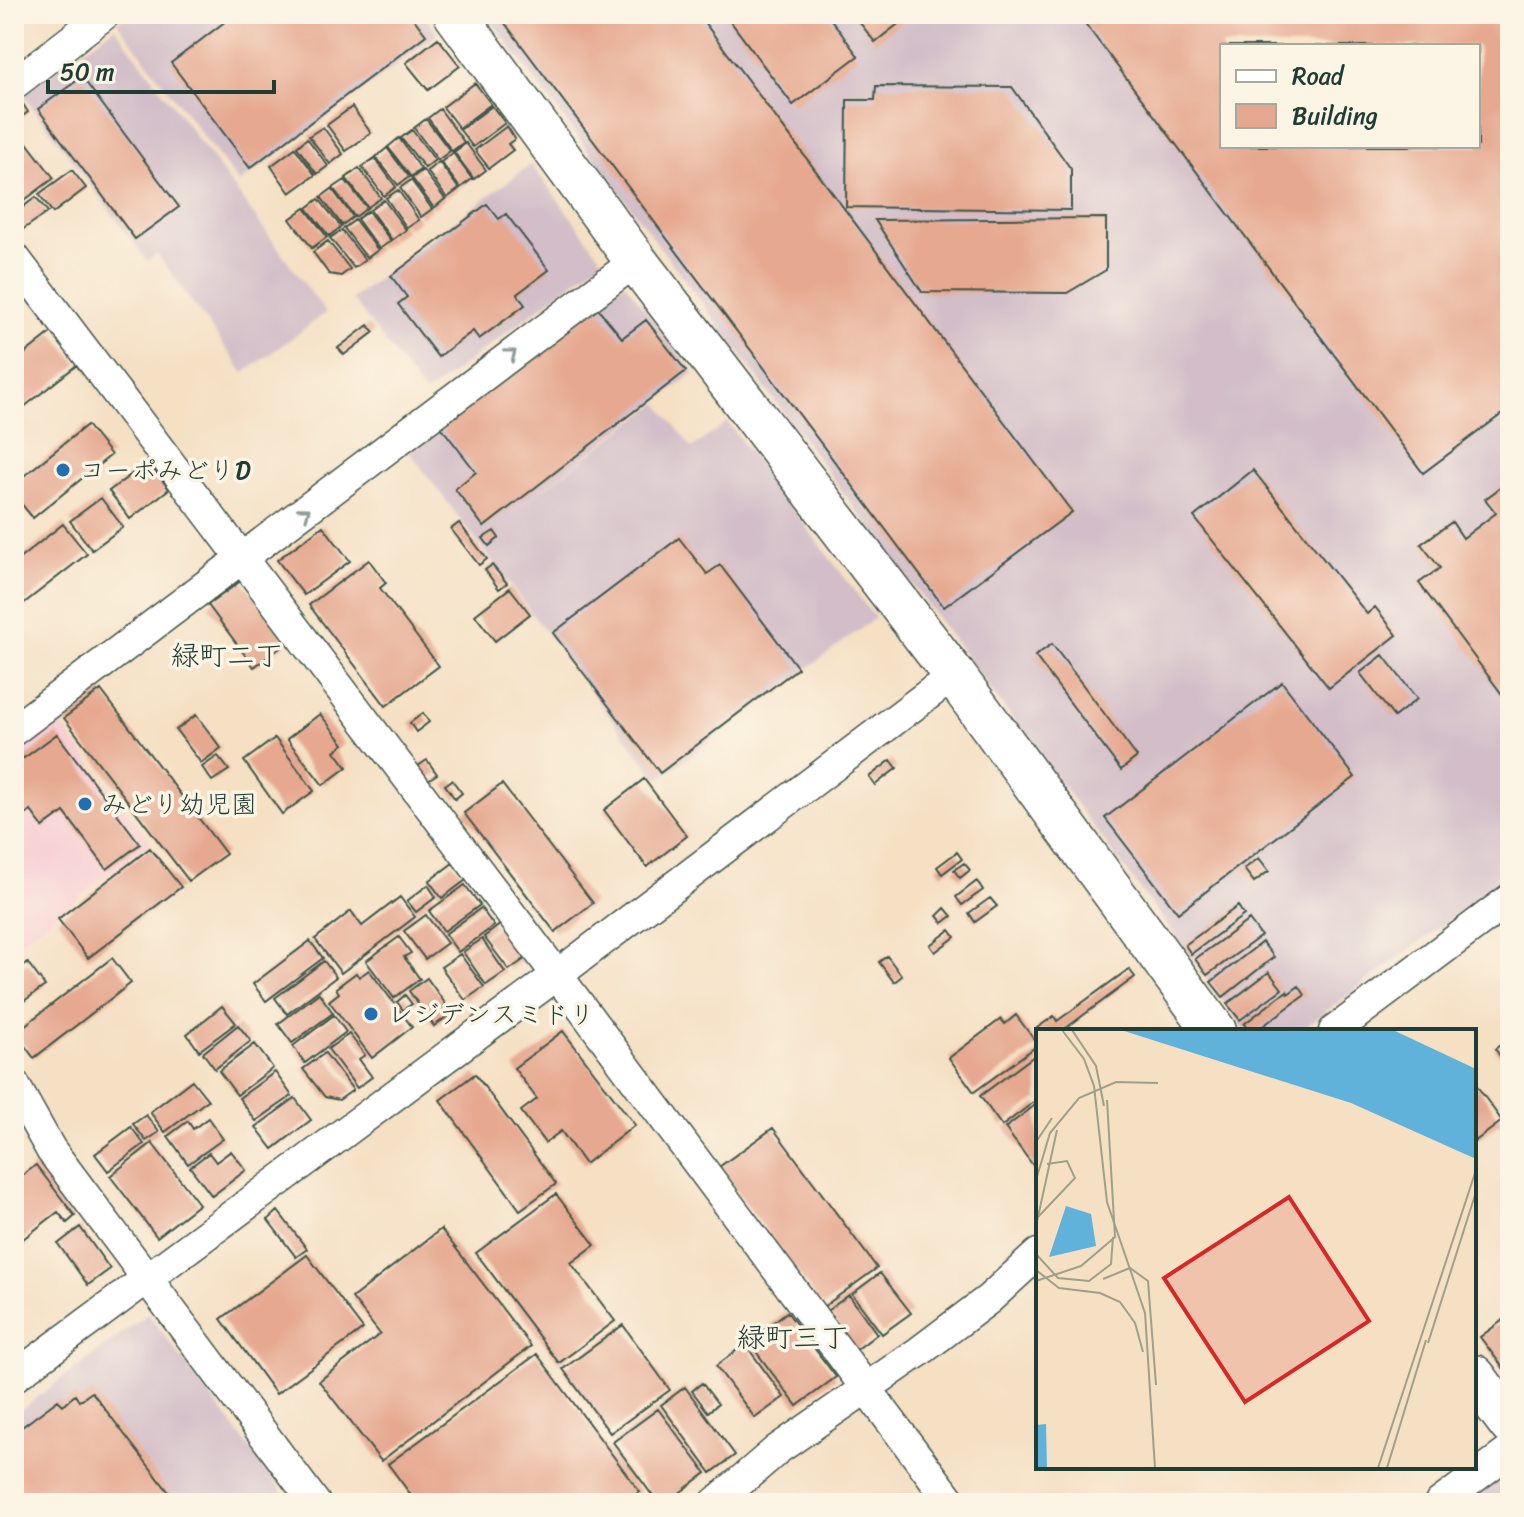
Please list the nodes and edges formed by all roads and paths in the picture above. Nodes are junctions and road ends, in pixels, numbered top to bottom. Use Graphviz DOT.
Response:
graph roads {
  1 [pos="105,14"];
  2 [pos="455,14"];
  3 [pos="14,84"];
  4 [pos="14,257"];
  5 [pos="636,261"];
  6 [pos="243,559"];
  7 [pos="954,675"];
  8 [pos="14,730"];
  9 [pos="1510,899"];
  10 [pos="557,975"];
  11 [pos="1214,1029"];
  12 [pos="1337,1029"];
  13 [pos="14,1084"];
  14 [pos="1036,1256"];
  15 [pos="147,1278"];
  16 [pos="14,1377"];
  17 [pos="1476,1379"];
  18 [pos="865,1388"];
  19 [pos="1510,1424"];
  20 [pos="1510,1451"];
  21 [pos="315,1503"];
  22 [pos="715,1503"];
  23 [pos="952,1503"];
  24 [pos="1440,1503"];
  1 -- 3 [label="street"];
  2 -- 5 [label="street"];
  4 -- 6 [label="street"];
  6 -- 5 [label="street, one-way"];
  5 -- 7 [label="street"];
  6 -- 8 [label="street"];
  6 -- 10 [label="street"];
  7 -- 10 [label="street"];
  7 -- 11 [label="street"];
  9 -- 12 [label="street"];
  10 -- 15 [label="street"];
  10 -- 18 [label="street"];
  13 -- 15 [label="street"];
  14 -- 18 [label="street"];
  15 -- 16 [label="street"];
  15 -- 21 [label="street"];
  17 -- 19 [label="street"];
  18 -- 22 [label="street"];
  18 -- 23 [label="street"];
  20 -- 24 [label="street"];
}
